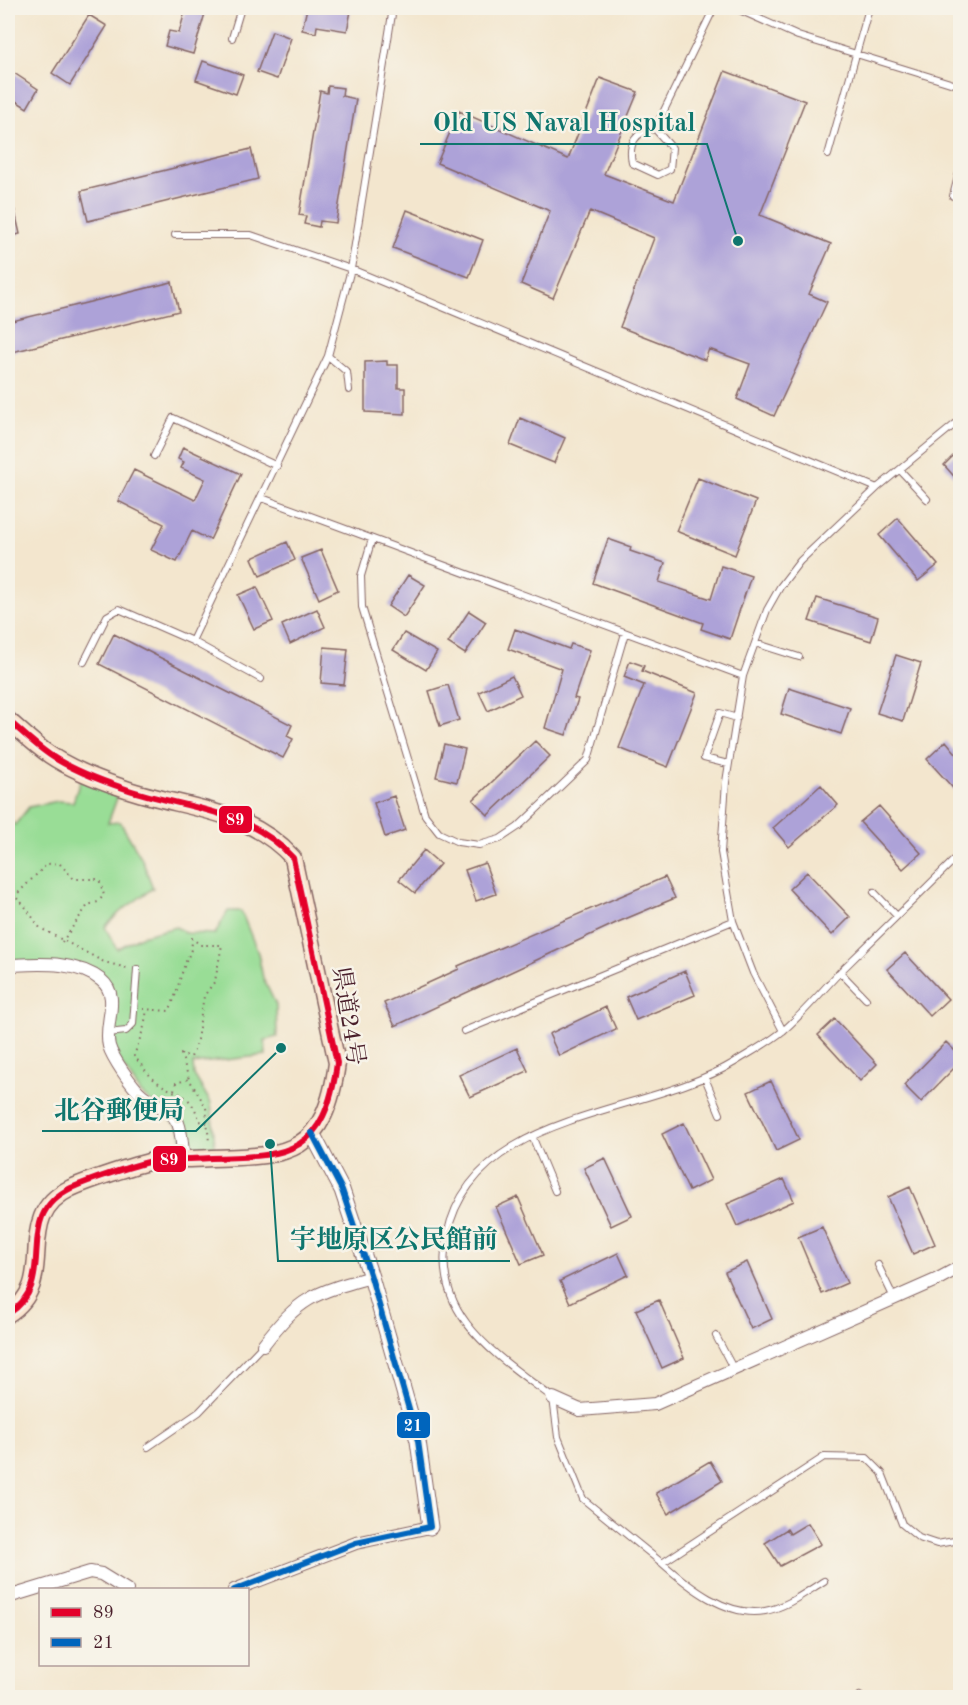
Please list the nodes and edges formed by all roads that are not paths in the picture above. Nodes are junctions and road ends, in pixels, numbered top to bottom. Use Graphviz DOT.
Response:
graph roads {
  1 [pos="241,8"];
  2 [pos="393,8"];
  3 [pos="714,8"];
  4 [pos="735,8"];
  5 [pos="869,8"];
  6 [pos="232,38"];
  7 [pos="855,53"];
  8 [pos="960,86"];
  9 [pos="655,129"];
  10 [pos="828,155"];
  11 [pos="960,169"];
  12 [pos="953,196"];
  13 [pos="175,235"];
  14 [pos="351,269"];
  15 [pos="328,356"];
  16 [pos="349,390"];
  17 [pos="960,420"];
  18 [pos="154,456"];
  19 [pos="277,466"];
  20 [pos="900,470"];
  21 [pos="877,488"];
  22 [pos="262,498"];
  23 [pos="927,499"];
  24 [pos="372,539"];
  25 [pos="625,633"];
  26 [pos="192,641"];
  27 [pos="755,643"];
  28 [pos="799,657"];
  29 [pos="84,662"];
  30 [pos="743,676"];
  31 [pos="261,679"];
  32 [pos="736,718"];
  33 [pos="8,720"];
  34 [pos="728,764"];
  35 [pos="960,854"];
  36 [pos="874,892"];
  37 [pos="897,916"];
  38 [pos="733,921"];
  39 [pos="8,965"];
  40 [pos="137,969"];
  41 [pos="840,972"];
  42 [pos="866,999"];
  43 [pos="464,1031"];
  44 [pos="783,1031"];
  45 [pos="108,1033"];
  46 [pos="705,1078"];
  47 [pos="720,1114"];
  48 [pos="312,1133"];
  49 [pos="532,1136"];
  50 [pos="184,1159"];
  51 [pos="555,1191"];
  52 [pos="878,1265"];
  53 [pos="960,1267"];
  54 [pos="371,1277"];
  55 [pos="894,1299"];
  56 [pos="8,1314"];
  57 [pos="716,1336"];
  58 [pos="263,1345"];
  59 [pos="734,1371"];
  60 [pos="553,1398"];
  61 [pos="148,1447"];
  62 [pos="430,1527"];
  63 [pos="960,1540"];
  64 [pos="662,1563"];
  65 [pos="824,1581"];
  66 [pos="124,1588"];
  67 [pos="239,1588"];
  68 [pos="8,1597"];
  1 -- 6 [label="lane"];
  2 -- 14 [label="lane"];
  3 -- 9 [label="lane"];
  4 -- 7 [label="lane"];
  5 -- 7 [label="lane"];
  7 -- 8 [label="lane"];
  7 -- 10 [label="lane"];
  9 -- 9 [label="lane"];
  11 -- 12 [label="lane"];
  13 -- 14 [label="lane"];
  14 -- 15 [label="lane"];
  14 -- 21 [label="lane"];
  15 -- 16 [label="lane"];
  15 -- 19 [label="lane"];
  17 -- 20 [label="lane"];
  18 -- 19 [label="lane"];
  19 -- 22 [label="lane"];
  20 -- 21 [label="lane"];
  20 -- 23 [label="lane"];
  21 -- 27 [label="lane"];
  22 -- 24 [label="lane"];
  22 -- 26 [label="lane"];
  24 -- 25 [label="lane"];
  24 -- 25 [label="lane"];
  25 -- 30 [label="lane"];
  26 -- 29 [label="lane"];
  26 -- 31 [label="lane"];
  27 -- 28 [label="lane"];
  27 -- 30 [label="lane"];
  30 -- 32 [label="lane"];
  32 -- 34 [label="lane"];
  32 -- 34 [label="lane"];
  33 -- 48 [label="main road, 県道24号"];
  34 -- 38 [label="lane"];
  35 -- 37 [label="lane"];
  36 -- 37 [label="lane"];
  37 -- 41 [label="lane"];
  38 -- 43 [label="lane"];
  38 -- 44 [label="lane"];
  39 -- 45 [label="street"];
  40 -- 45 [label="lane"];
  41 -- 42 [label="lane"];
  41 -- 44 [label="lane"];
  44 -- 46 [label="lane"];
  45 -- 50 [label="street"];
  46 -- 47 [label="lane"];
  46 -- 49 [label="lane"];
  48 -- 50 [label="main road, 県道24号"];
  48 -- 54 [label="street"];
  49 -- 51 [label="lane"];
  49 -- 60 [label="lane"];
  50 -- 56 [label="main road, 県道24号"];
  52 -- 55 [label="lane"];
  53 -- 55 [label="street"];
  54 -- 58 [label="street"];
  54 -- 62 [label="street"];
  55 -- 59 [label="street"];
  57 -- 59 [label="lane"];
  58 -- 61 [label="lane"];
  59 -- 60 [label="street"];
  60 -- 64 [label="lane"];
  62 -- 67 [label="street"];
  63 -- 64 [label="lane"];
  64 -- 65 [label="lane"];
  66 -- 68 [label="street"];
}
